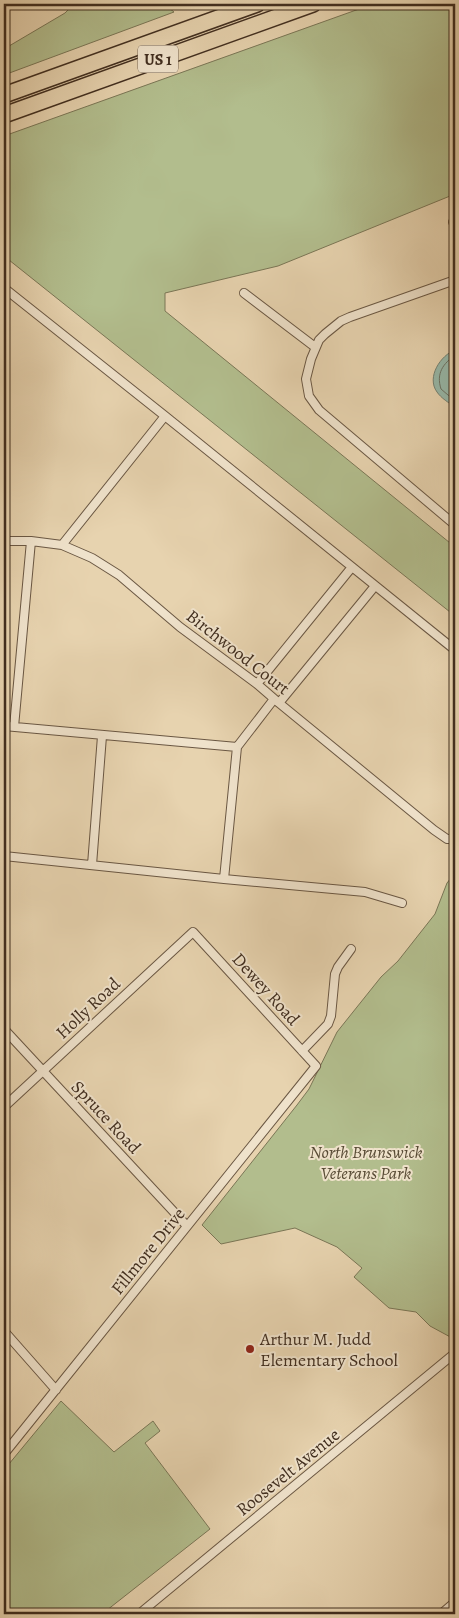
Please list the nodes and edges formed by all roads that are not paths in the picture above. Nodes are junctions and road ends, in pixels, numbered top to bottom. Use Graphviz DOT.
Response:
graph roads {
  1 [pos="258,4"];
  2 [pos="313,4"];
  3 [pos="4,95"];
  4 [pos="4,115"];
  5 [pos="455,280"];
  6 [pos="4,288"];
  7 [pos="244,293"];
  8 [pos="316,347"];
  9 [pos="165,416"];
  10 [pos="455,525"];
  11 [pos="4,541"];
  12 [pos="31,541"];
  13 [pos="62,545"];
  14 [pos="352,567"];
  15 [pos="375,586"];
  16 [pos="455,650"];
  17 [pos="257,684"];
  18 [pos="276,701"];
  19 [pos="4,726"];
  20 [pos="14,727"];
  21 [pos="102,736"];
  22 [pos="237,747"];
  23 [pos="455,839"];
  24 [pos="4,856"];
  25 [pos="92,865"];
  26 [pos="224,879"];
  27 [pos="402,903"];
  28 [pos="193,932"];
  29 [pos="351,949"];
  30 [pos="4,1029"];
  31 [pos="302,1051"];
  32 [pos="316,1066"];
  33 [pos="43,1071"];
  34 [pos="4,1107"];
  35 [pos="187,1226"];
  36 [pos="4,1331"];
  37 [pos="455,1353"];
  38 [pos="56,1390"];
  39 [pos="4,1454"];
  40 [pos="455,1602"];
  41 [pos="139,1614"];
  42 [pos="441,1614"];
  1 -- 3 [label="highway, US 1"];
  2 -- 4 [label="highway, US 1"];
  5 -- 8 [label="street"];
  6 -- 9 [label="street"];
  7 -- 8 [label="street"];
  8 -- 10 [label="street"];
  9 -- 13 [label="street"];
  9 -- 14 [label="street"];
  11 -- 12 [label="street, Birchwood Court"];
  12 -- 13 [label="street, Birchwood Court"];
  12 -- 20 [label="street"];
  13 -- 17 [label="street, Birchwood Court"];
  14 -- 15 [label="street"];
  14 -- 17 [label="street"];
  15 -- 16 [label="street"];
  15 -- 18 [label="street"];
  17 -- 18 [label="street, Birchwood Court"];
  18 -- 22 [label="street"];
  18 -- 23 [label="street, Birchwood Court"];
  19 -- 20 [label="street"];
  20 -- 21 [label="street"];
  21 -- 22 [label="street"];
  21 -- 25 [label="street"];
  22 -- 26 [label="street"];
  24 -- 25 [label="street"];
  25 -- 26 [label="street"];
  26 -- 27 [label="street"];
  28 -- 31 [label="street, Dewey Road"];
  28 -- 33 [label="street, Holly Road"];
  29 -- 31 [label="street"];
  30 -- 33 [label="street, Spruce Road"];
  31 -- 32 [label="street, Dewey Road"];
  32 -- 35 [label="street, Fillmore Drive"];
  33 -- 34 [label="street, Holly Road"];
  33 -- 35 [label="street, Spruce Road"];
  35 -- 38 [label="street, Fillmore Drive"];
  36 -- 38 [label="street"];
  37 -- 41 [label="street, Roosevelt Avenue"];
  38 -- 39 [label="street, Fillmore Drive"];
  40 -- 42 [label="street"];
}
